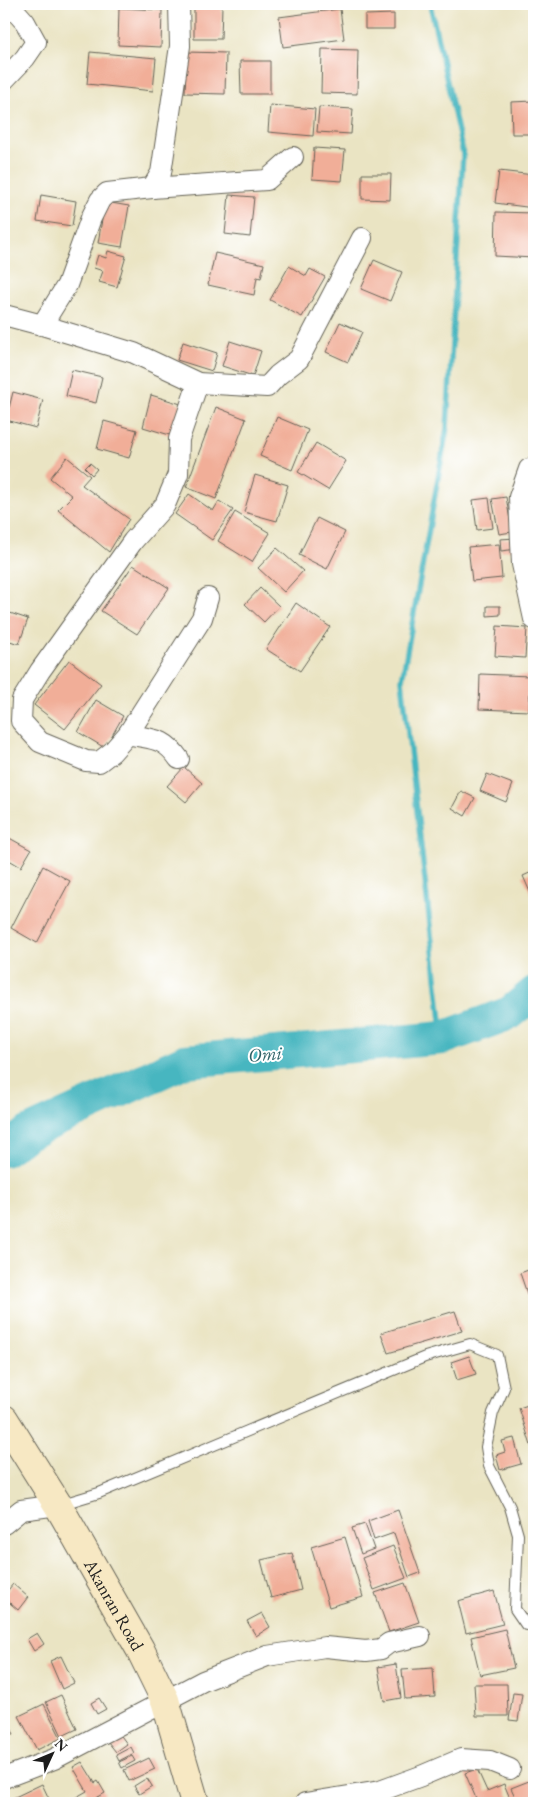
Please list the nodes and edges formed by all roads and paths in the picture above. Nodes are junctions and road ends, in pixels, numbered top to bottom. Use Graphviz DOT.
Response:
graph roads {
  1 [pos="9,4"];
  2 [pos="179,4"];
  3 [pos="4,80"];
  4 [pos="293,157"];
  5 [pos="152,188"];
  6 [pos="362,238"];
  7 [pos="4,315"];
  8 [pos="42,325"];
  9 [pos="198,382"];
  10 [pos="534,468"];
  11 [pos="208,598"];
  12 [pos="534,619"];
  13 [pos="128,734"];
  14 [pos="179,759"];
  15 [pos="4,1419"];
  16 [pos="58,1505"];
  17 [pos="4,1524"];
  18 [pos="534,1625"];
  19 [pos="420,1636"];
  20 [pos="165,1700"];
  21 [pos="510,1769"];
  22 [pos="4,1778"];
  23 [pos="195,1803"];
  24 [pos="304,1803"];
  1 -- 3 [label="street"];
  2 -- 5 [label="street"];
  4 -- 5 [label="street"];
  5 -- 8 [label="street"];
  6 -- 9 [label="street"];
  7 -- 8 [label="street"];
  8 -- 9 [label="street"];
  9 -- 13 [label="street"];
  10 -- 12 [label="street"];
  11 -- 13 [label="street"];
  13 -- 14 [label="street"];
  15 -- 16 [label="main road, Akanran Road"];
  16 -- 17 [label="street"];
  16 -- 18 [label="lane"];
  16 -- 20 [label="main road, Akanran Road"];
  19 -- 20 [label="street"];
  20 -- 22 [label="street"];
  20 -- 23 [label="main road, Akanran Road"];
  21 -- 24 [label="street"];
}
